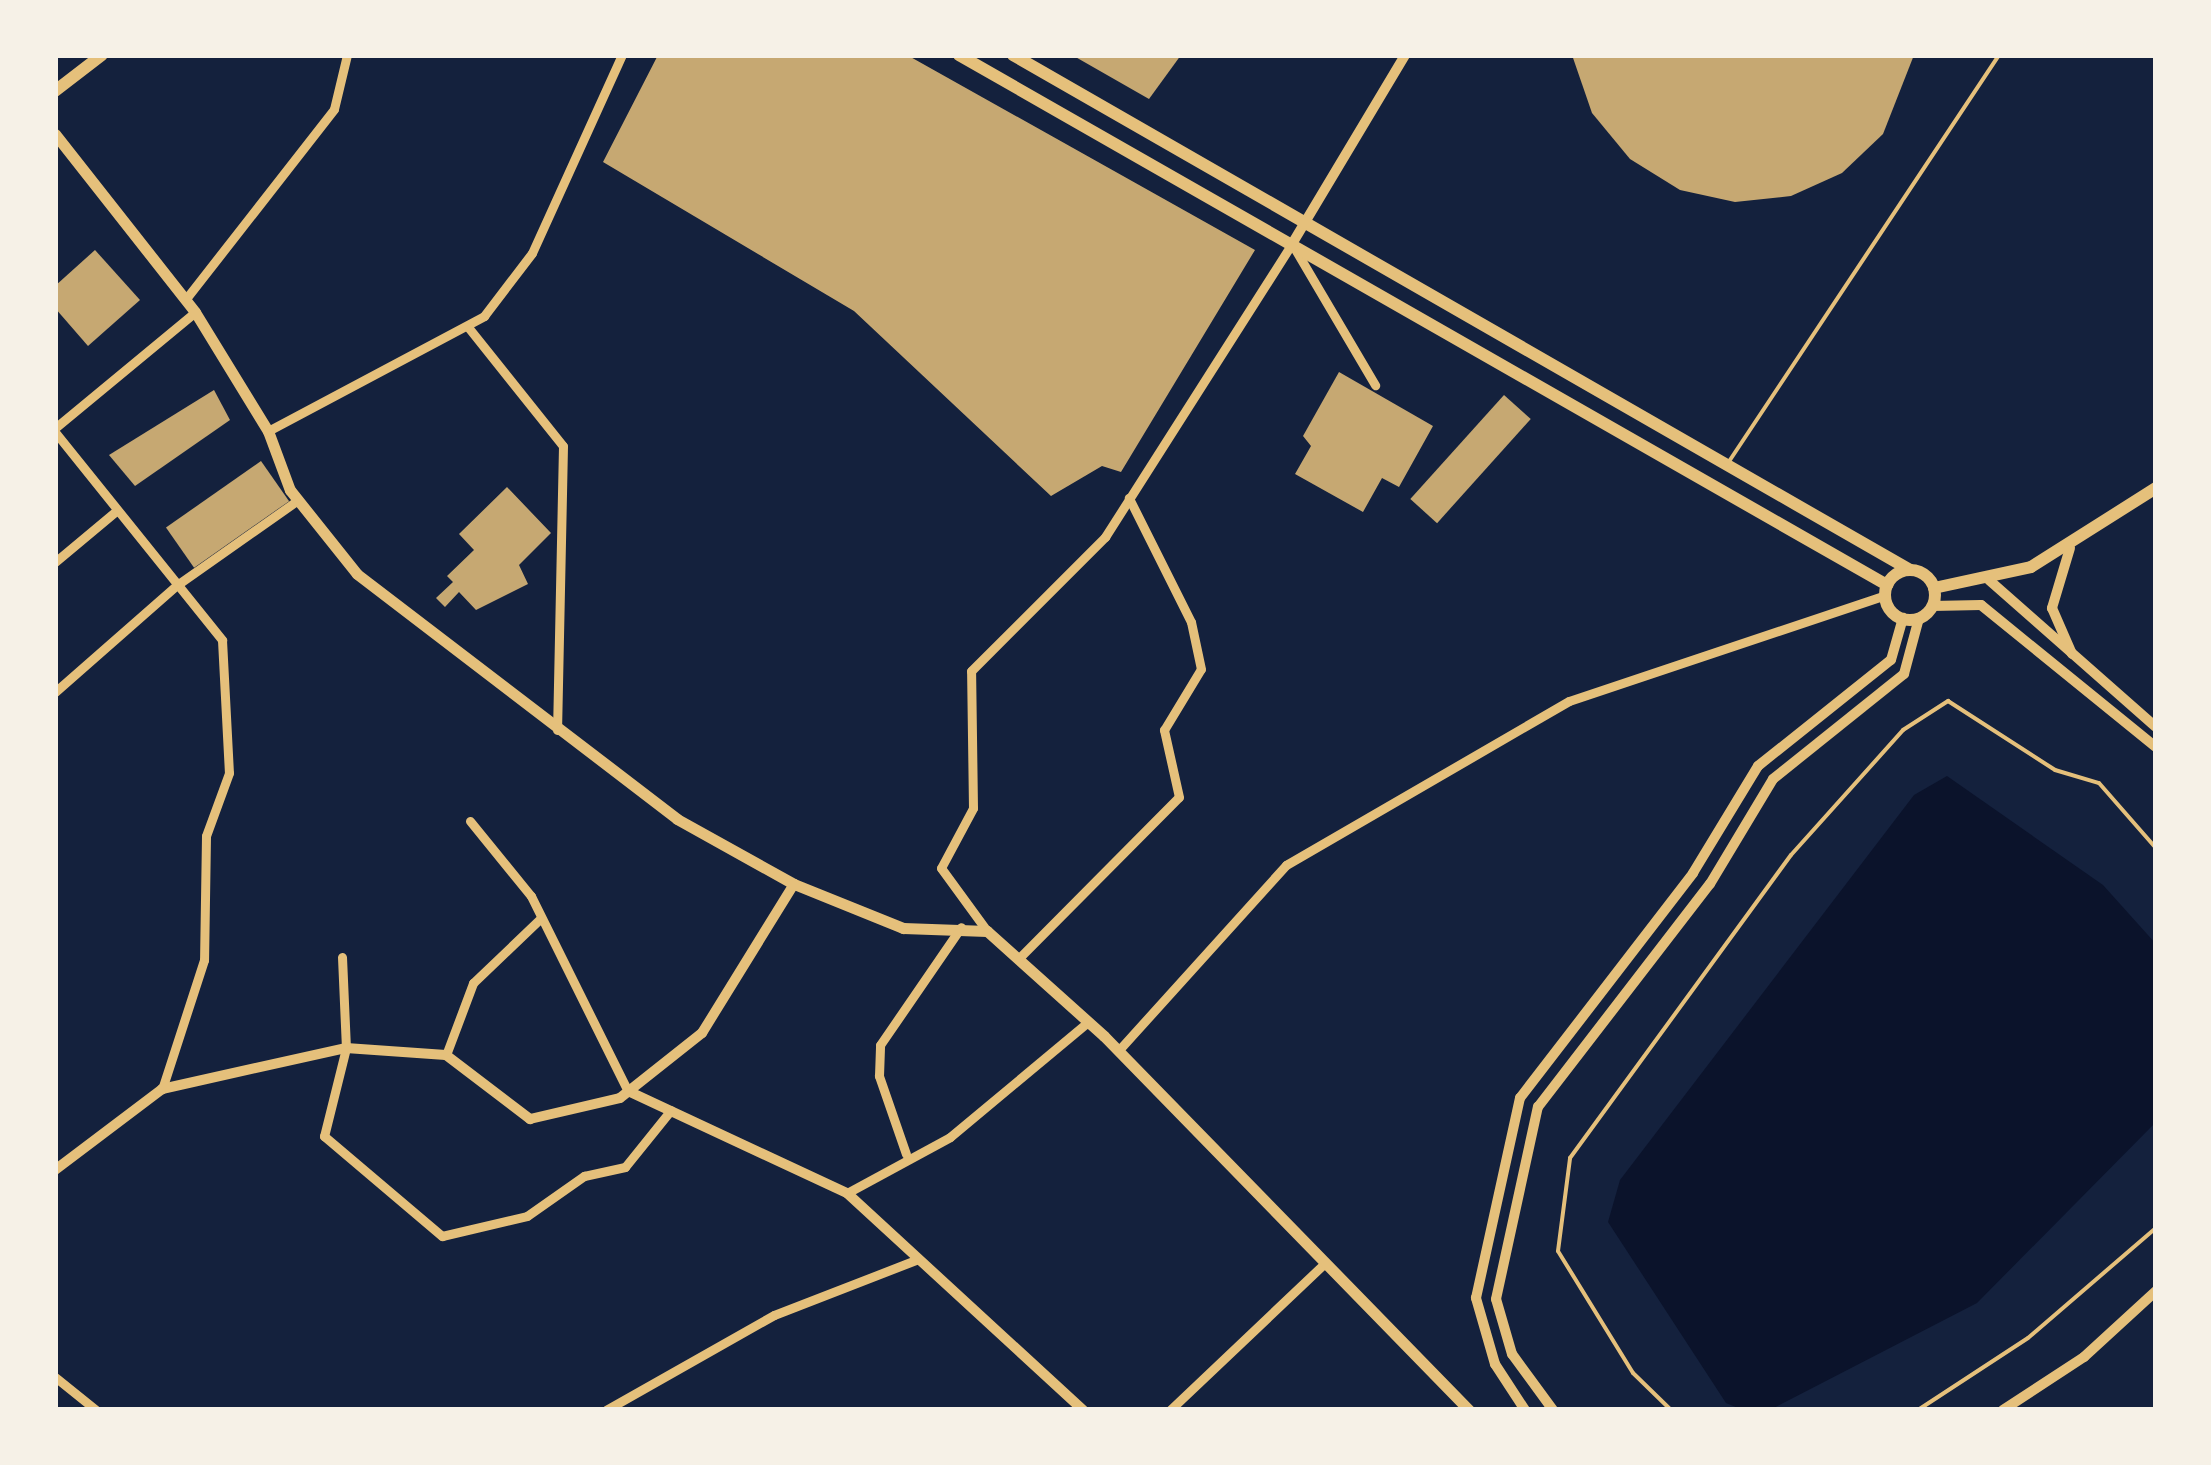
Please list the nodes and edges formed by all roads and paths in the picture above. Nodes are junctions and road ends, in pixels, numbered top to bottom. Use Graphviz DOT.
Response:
graph roads {
  1 [pos="102,55"];
  2 [pos="346,55"];
  3 [pos="622,55"];
  4 [pos="958,55"];
  5 [pos="1013,55"];
  6 [pos="1405,55"];
  7 [pos="1999,55"];
  8 [pos="55,92"];
  9 [pos="55,134"];
  10 [pos="1305,220"];
  11 [pos="1292,244"];
  12 [pos="185,300"];
  13 [pos="195,312"];
  14 [pos="468,327"];
  15 [pos="1375,385"];
  16 [pos="55,430"];
  17 [pos="268,430"];
  18 [pos="1731,459"];
  19 [pos="1716,481"];
  20 [pos="2156,488"];
  21 [pos="1129,498"];
  22 [pos="298,500"];
  23 [pos="116,511"];
  24 [pos="2070,548"];
  25 [pos="55,562"];
  26 [pos="1910,570"];
  27 [pos="1989,580"];
  28 [pos="177,585"];
  29 [pos="1934,588"];
  30 [pos="1886,590"];
  31 [pos="1932,606"];
  32 [pos="1903,618"];
  33 [pos="1919,618"];
  34 [pos="2079,664"];
  35 [pos="55,692"];
  36 [pos="2156,727"];
  37 [pos="557,733"];
  38 [pos="2156,747"];
  39 [pos="470,821"];
  40 [pos="2156,848"];
  41 [pos="794,884"];
  42 [pos="541,918"];
  43 [pos="961,926"];
  44 [pos="987,931"];
  45 [pos="342,958"];
  46 [pos="1018,959"];
  47 [pos="1087,1023"];
  48 [pos="346,1048"];
  49 [pos="1118,1050"];
  50 [pos="446,1055"];
  51 [pos="162,1089"];
  52 [pos="628,1091"];
  53 [pos="671,1110"];
  54 [pos="906,1154"];
  55 [pos="55,1170"];
  56 [pos="847,1193"];
  57 [pos="2156,1228"];
  58 [pos="916,1260"];
  59 [pos="1325,1263"];
  60 [pos="2156,1291"];
  61 [pos="55,1377"];
  62 [pos="96,1410"];
  63 [pos="606,1410"];
  64 [pos="1083,1410"];
  65 [pos="1170,1410"];
  66 [pos="1469,1410"];
  67 [pos="1525,1410"];
  68 [pos="1553,1410"];
  69 [pos="1671,1410"];
  70 [pos="1918,1410"];
  71 [pos="2003,1410"];
  1 -- 8 [label="main road"];
  2 -- 12 [label="street"];
  3 -- 14 [label="street"];
  4 -- 11 [label="main road"];
  5 -- 10 [label="main road"];
  6 -- 10 [label="street"];
  7 -- 18 [label="lane"];
  9 -- 12 [label="main road"];
  10 -- 11 [label="street"];
  10 -- 18 [label="main road"];
  11 -- 15 [label="street"];
  11 -- 19 [label="main road"];
  11 -- 21 [label="street"];
  12 -- 13 [label="main road"];
  13 -- 16 [label="street"];
  13 -- 17 [label="main road"];
  14 -- 17 [label="street"];
  14 -- 37 [label="street"];
  16 -- 23 [label="street"];
  17 -- 22 [label="main road"];
  18 -- 19 [label="lane"];
  18 -- 26 [label="main road"];
  19 -- 30 [label="main road"];
  20 -- 24 [label="main road"];
  21 -- 44 [label="street"];
  21 -- 46 [label="street"];
  22 -- 28 [label="street"];
  22 -- 37 [label="main road"];
  23 -- 25 [label="street"];
  23 -- 28 [label="street"];
  24 -- 27 [label="main road"];
  24 -- 34 [label="street"];
  26 -- 29 [label="main road"];
  26 -- 30 [label="main road"];
  27 -- 29 [label="main road"];
  27 -- 34 [label="street"];
  28 -- 35 [label="street"];
  28 -- 51 [label="street"];
  29 -- 31 [label="main road"];
  30 -- 32 [label="main road"];
  30 -- 49 [label="street"];
  31 -- 33 [label="main road"];
  31 -- 38 [label="street"];
  32 -- 33 [label="main road"];
  32 -- 67 [label="street"];
  33 -- 68 [label="street"];
  34 -- 36 [label="street"];
  37 -- 41 [label="main road"];
  39 -- 42 [label="street"];
  40 -- 69 [label="path"];
  41 -- 43 [label="main road"];
  41 -- 52 [label="street"];
  42 -- 50 [label="street"];
  42 -- 52 [label="street"];
  43 -- 44 [label="main road"];
  43 -- 54 [label="street"];
  44 -- 46 [label="main road"];
  45 -- 48 [label="street"];
  46 -- 47 [label="main road"];
  47 -- 49 [label="main road"];
  47 -- 54 [label="street"];
  48 -- 50 [label="street"];
  48 -- 51 [label="street"];
  48 -- 53 [label="street"];
  49 -- 59 [label="main road"];
  50 -- 52 [label="street"];
  51 -- 55 [label="street"];
  52 -- 53 [label="street"];
  53 -- 56 [label="street"];
  54 -- 56 [label="street"];
  56 -- 58 [label="street"];
  57 -- 70 [label="path"];
  58 -- 63 [label="street"];
  58 -- 64 [label="street"];
  59 -- 65 [label="street"];
  59 -- 66 [label="main road"];
  60 -- 71 [label="street"];
  61 -- 62 [label="street"];
}
